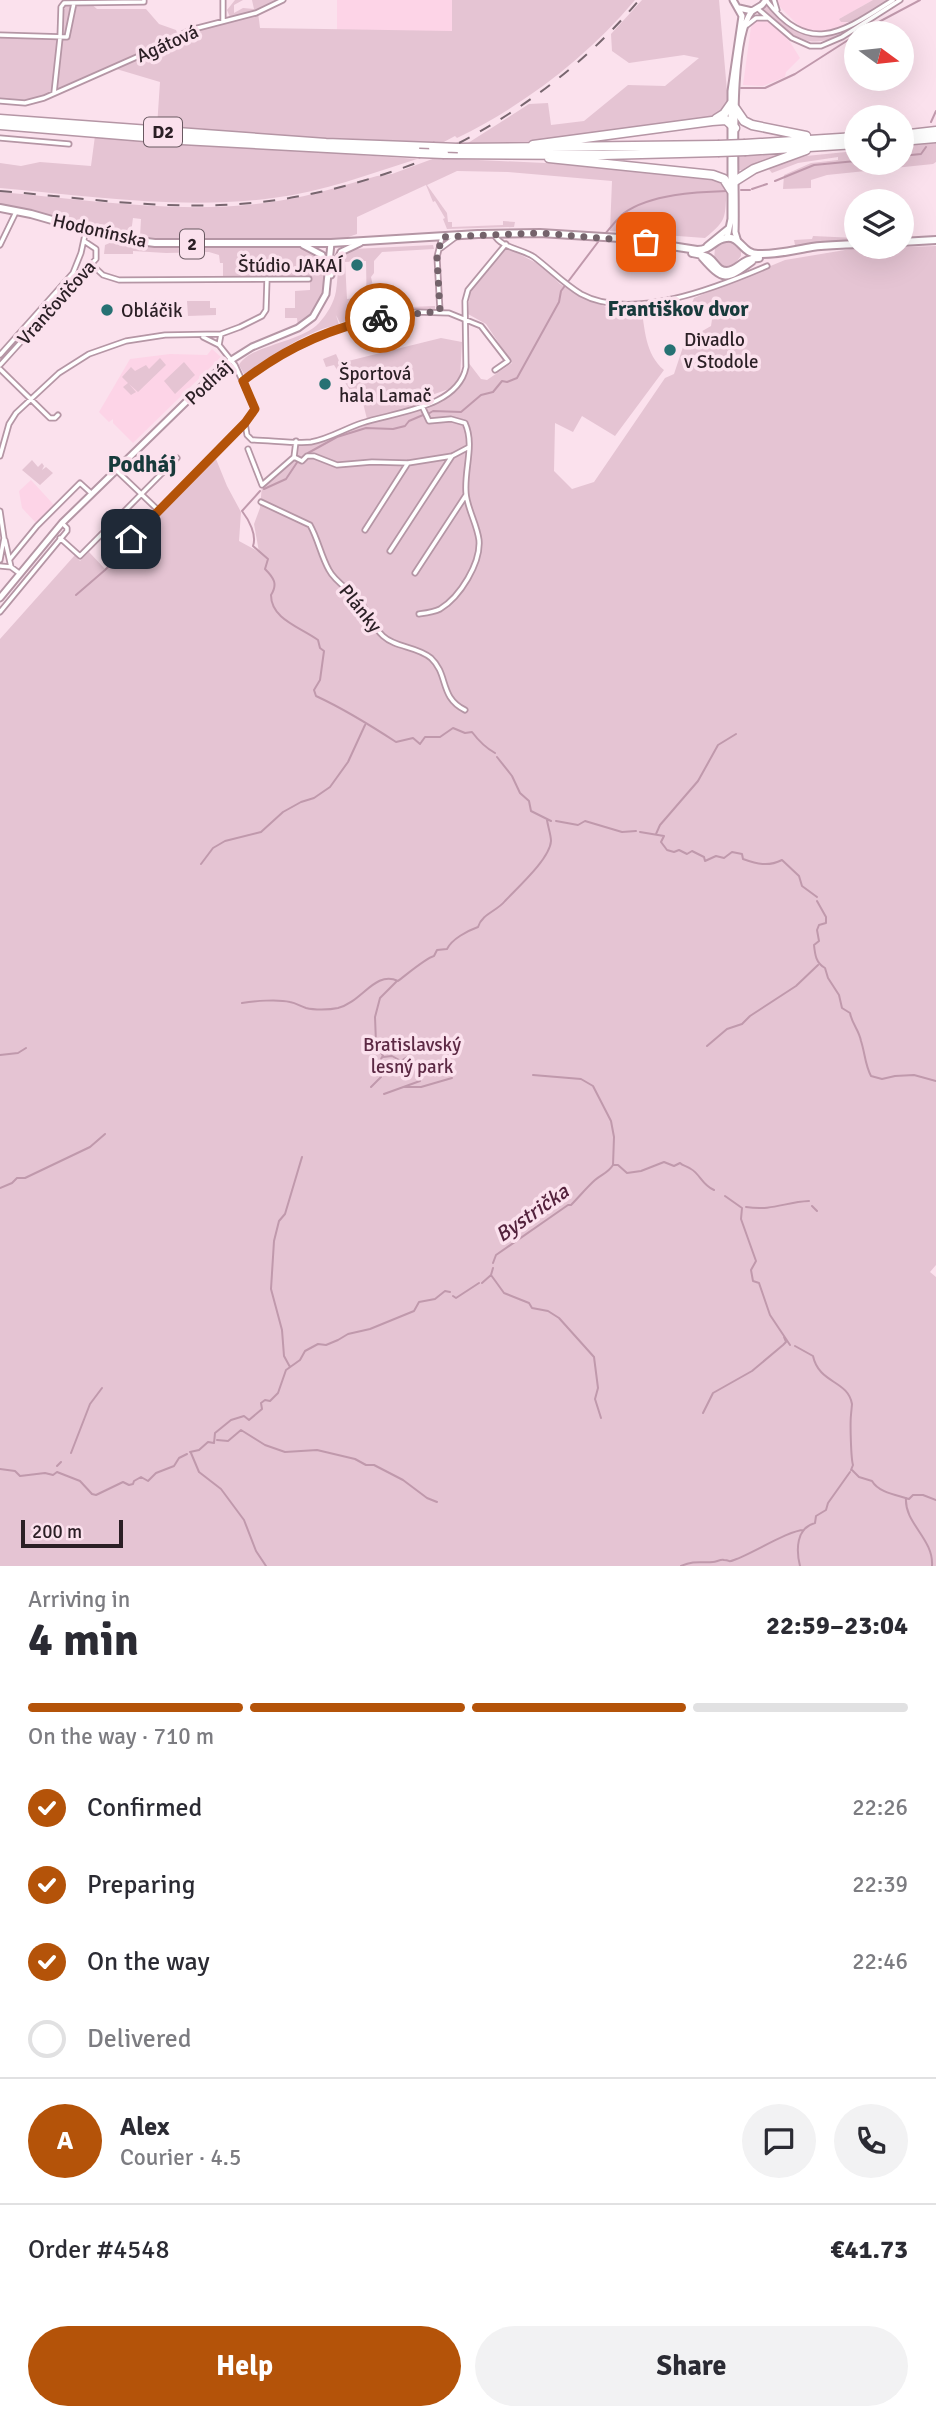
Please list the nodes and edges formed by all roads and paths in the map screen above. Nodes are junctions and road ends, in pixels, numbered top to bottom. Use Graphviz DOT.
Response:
graph roads {
  1 [pos="144,0"];
  2 [pos="223,0"];
  3 [pos="283,0"];
  4 [pos="733,0"];
  5 [pos="766,0"];
  6 [pos="774,0"];
  7 [pos="892,0"];
  8 [pos="900,0"];
  9 [pos="74,3"];
  10 [pos="738,8"];
  11 [pos="755,10"];
  12 [pos="778,12"];
  13 [pos="770,19"];
  14 [pos="223,21"];
  15 [pos="745,26"];
  16 [pos="0,35"];
  17 [pos="60,38"];
  18 [pos="54,93"];
  19 [pos="0,101"];
  20 [pos="733,106"];
  21 [pos="0,119"];
  22 [pos="712,121"];
  23 [pos="0,125"];
  24 [pos="733,125"];
  25 [pos="936,131"];
  26 [pos="914,134"];
  27 [pos="0,138"];
  28 [pos="936,138"];
  29 [pos="844,139"];
  30 [pos="823,140"];
  31 [pos="914,140"];
  32 [pos="69,144"];
  33 [pos="844,145"];
  34 [pos="326,146"];
  35 [pos="341,147"];
  36 [pos="816,147"];
  37 [pos="745,148"];
  38 [pos="517,149"];
  39 [pos="718,149"];
  40 [pos="540,155"];
  41 [pos="734,189"];
  42 [pos="0,208"];
  43 [pos="17,210"];
  44 [pos="730,225"];
  45 [pos="86,230"];
  46 [pos="494,234"];
  47 [pos="458,235"];
  48 [pos="442,237"];
  49 [pos="727,237"];
  50 [pos="936,240"];
  51 [pos="84,241"];
  52 [pos="914,241"];
  53 [pos="362,242"];
  54 [pos="738,242"];
  55 [pos="297,243"];
  56 [pos="331,243"];
  57 [pos="506,244"];
  58 [pos="0,245"];
  59 [pos="834,245"];
  60 [pos="844,245"];
  61 [pos="713,246"];
  62 [pos="743,249"];
  63 [pos="440,250"];
  64 [pos="697,252"];
  65 [pos="758,258"];
  66 [pos="712,259"];
  67 [pos="741,263"];
  68 [pos="91,264"];
  69 [pos="767,266"];
  70 [pos="267,279"];
  71 [pos="309,279"];
  72 [pos="329,281"];
  73 [pos="440,311"];
  74 [pos="466,320"];
  75 [pos="221,334"];
  76 [pos="201,336"];
  77 [pos="219,345"];
  78 [pos="0,355"];
  79 [pos="231,359"];
  80 [pos="0,367"];
  81 [pos="495,370"];
  82 [pos="243,381"];
  83 [pos="30,398"];
  84 [pos="422,405"];
  85 [pos="58,415"];
  86 [pos="245,423"];
  87 [pos="296,441"];
  88 [pos="469,447"];
  89 [pos="248,449"];
  90 [pos="0,456"];
  91 [pos="452,456"];
  92 [pos="177,458"];
  93 [pos="297,459"];
  94 [pos="408,463"];
  95 [pos="116,469"];
  96 [pos="91,493"];
  97 [pos="141,494"];
  98 [pos="466,495"];
  99 [pos="261,502"];
  100 [pos="158,510"];
  101 [pos="0,511"];
  102 [pos="62,523"];
  103 [pos="365,530"];
  104 [pos="4,538"];
  105 [pos="61,538"];
  106 [pos="131,539"];
  107 [pos="390,551"];
  108 [pos="10,559"];
  109 [pos="0,560"];
  110 [pos="0,566"];
  111 [pos="11,567"];
  112 [pos="19,573"];
  113 [pos="415,573"];
  114 [pos="0,598"];
  115 [pos="0,612"];
  116 [pos="419,614"];
  117 [pos="466,710"];
  1 -- 9 [label="street"];
  2 -- 14 [label="street"];
  3 -- 14 [label="street, Agátová"];
  4 -- 10 [label="street"];
  5 -- 11 [label="street"];
  5 -- 12 [label="street"];
  6 -- 12 [label="street"];
  7 -- 12 [label="street"];
  8 -- 13 [label="street"];
  9 -- 17 [label="street"];
  9 -- 17 [label="street"];
  10 -- 11 [label="street"];
  10 -- 20 [label="street"];
  11 -- 13 [label="street"];
  11 -- 15 [label="street"];
  13 -- 15 [label="street"];
  14 -- 18 [label="street, Agátová"];
  15 -- 20 [label="street"];
  16 -- 17 [label="street"];
  17 -- 18 [label="street"];
  18 -- 19 [label="street, Agátová"];
  20 -- 22 [label="highway"];
  20 -- 24 [label="street"];
  20 -- 30 [label="highway"];
  21 -- 34 [label="highway, D2"];
  22 -- 24 [label="highway"];
  22 -- 38 [label="highway"];
  23 -- 34 [label="highway, D2"];
  24 -- 41 [label="street"];
  25 -- 26 [label="highway"];
  27 -- 32 [label="street"];
  28 -- 31 [label="highway"];
  29 -- 30 [label="highway, D2"];
  30 -- 37 [label="highway, D2"];
  33 -- 36 [label="highway, D2"];
  34 -- 35 [label="highway, D2"];
  35 -- 38 [label="highway, D2, bridge"];
  35 -- 40 [label="highway, D2, bridge"];
  36 -- 37 [label="highway, D2"];
  36 -- 41 [label="highway"];
  37 -- 39 [label="highway, D2, bridge"];
  38 -- 39 [label="highway, D2"];
  39 -- 40 [label="highway, D2"];
  40 -- 41 [label="highway"];
  41 -- 44 [label="street"];
  41 -- 54 [label="street"];
  42 -- 43 [label="main road, Hodonínska / 2"];
  43 -- 45 [label="main road, Hodonínska / 2"];
  43 -- 58 [label="street"];
  44 -- 49 [label="street"];
  44 -- 64 [label="street"];
  45 -- 51 [label="street, Vrančovičova"];
  45 -- 55 [label="main road, Hodonínska / 2"];
  46 -- 47 [label="main road, Hodonínska / 2"];
  46 -- 57 [label="street"];
  46 -- 64 [label="main road, Hodonínska / 2"];
  47 -- 48 [label="main road, Hodonínska / 2"];
  47 -- 63 [label="street"];
  48 -- 53 [label="main road, Hodonínska / 2"];
  48 -- 63 [label="street"];
  49 -- 54 [label="main road"];
  49 -- 61 [label="main road, Hodonínska / 2"];
  50 -- 52 [label="main road"];
  51 -- 68 [label="street, Vrančovičova"];
  51 -- 78 [label="street, Vrančovičova"];
  53 -- 56 [label="main road, Hodonínska / 2"];
  53 -- 72 [label="street"];
  54 -- 62 [label="main road"];
  55 -- 56 [label="main road, Hodonínska / 2"];
  55 -- 72 [label="street"];
  56 -- 72 [label="street, Podháj"];
  57 -- 69 [label="street"];
  57 -- 74 [label="street"];
  59 -- 60 [label="main road, Hodonínska / 2"];
  59 -- 62 [label="main road, Hodonínska / 2"];
  59 -- 65 [label="main road, Hodonínska / 2"];
  61 -- 64 [label="main road, Hodonínska / 2"];
  61 -- 66 [label="main road"];
  62 -- 67 [label="main road"];
  63 -- 73 [label="street"];
  64 -- 65 [label="main road"];
  64 -- 66 [label="main road, Hodonínska / 2"];
  65 -- 67 [label="main road, Hodonínska / 2"];
  66 -- 67 [label="main road, Hodonínska / 2"];
  68 -- 70 [label="street"];
  68 -- 80 [label="street, Vrančovičova"];
  70 -- 71 [label="street"];
  70 -- 75 [label="street"];
  72 -- 79 [label="street, Podháj"];
  73 -- 74 [label="street"];
  73 -- 82 [label="street"];
  74 -- 81 [label="street"];
  74 -- 84 [label="street"];
  75 -- 76 [label="street"];
  75 -- 77 [label="street"];
  76 -- 77 [label="street"];
  76 -- 83 [label="street"];
  77 -- 79 [label="street"];
  79 -- 82 [label="street"];
  79 -- 95 [label="street, Podháj"];
  80 -- 83 [label="street"];
  82 -- 86 [label="street"];
  83 -- 85 [label="street"];
  83 -- 90 [label="street"];
  84 -- 87 [label="street"];
  84 -- 88 [label="street"];
  86 -- 87 [label="street"];
  86 -- 100 [label="street"];
  87 -- 93 [label="street"];
  88 -- 91 [label="street"];
  88 -- 98 [label="street"];
  89 -- 93 [label="street"];
  91 -- 94 [label="street"];
  91 -- 107 [label="street"];
  92 -- 97 [label="street"];
  93 -- 94 [label="street"];
  94 -- 103 [label="street"];
  95 -- 96 [label="street, Podháj"];
  95 -- 97 [label="street"];
  96 -- 102 [label="street, Podháj"];
  96 -- 108 [label="street"];
  97 -- 100 [label="street"];
  97 -- 105 [label="street"];
  98 -- 113 [label="street"];
  98 -- 116 [label="street"];
  99 -- 117 [label="street, Plánky"];
  100 -- 106 [label="street"];
  101 -- 104 [label="street"];
  102 -- 105 [label="street"];
  102 -- 112 [label="street, Podháj"];
  104 -- 108 [label="street"];
  104 -- 109 [label="street"];
  105 -- 115 [label="street"];
  108 -- 111 [label="street"];
  110 -- 111 [label="street"];
  111 -- 112 [label="street"];
  112 -- 114 [label="street, Podháj"];
}
